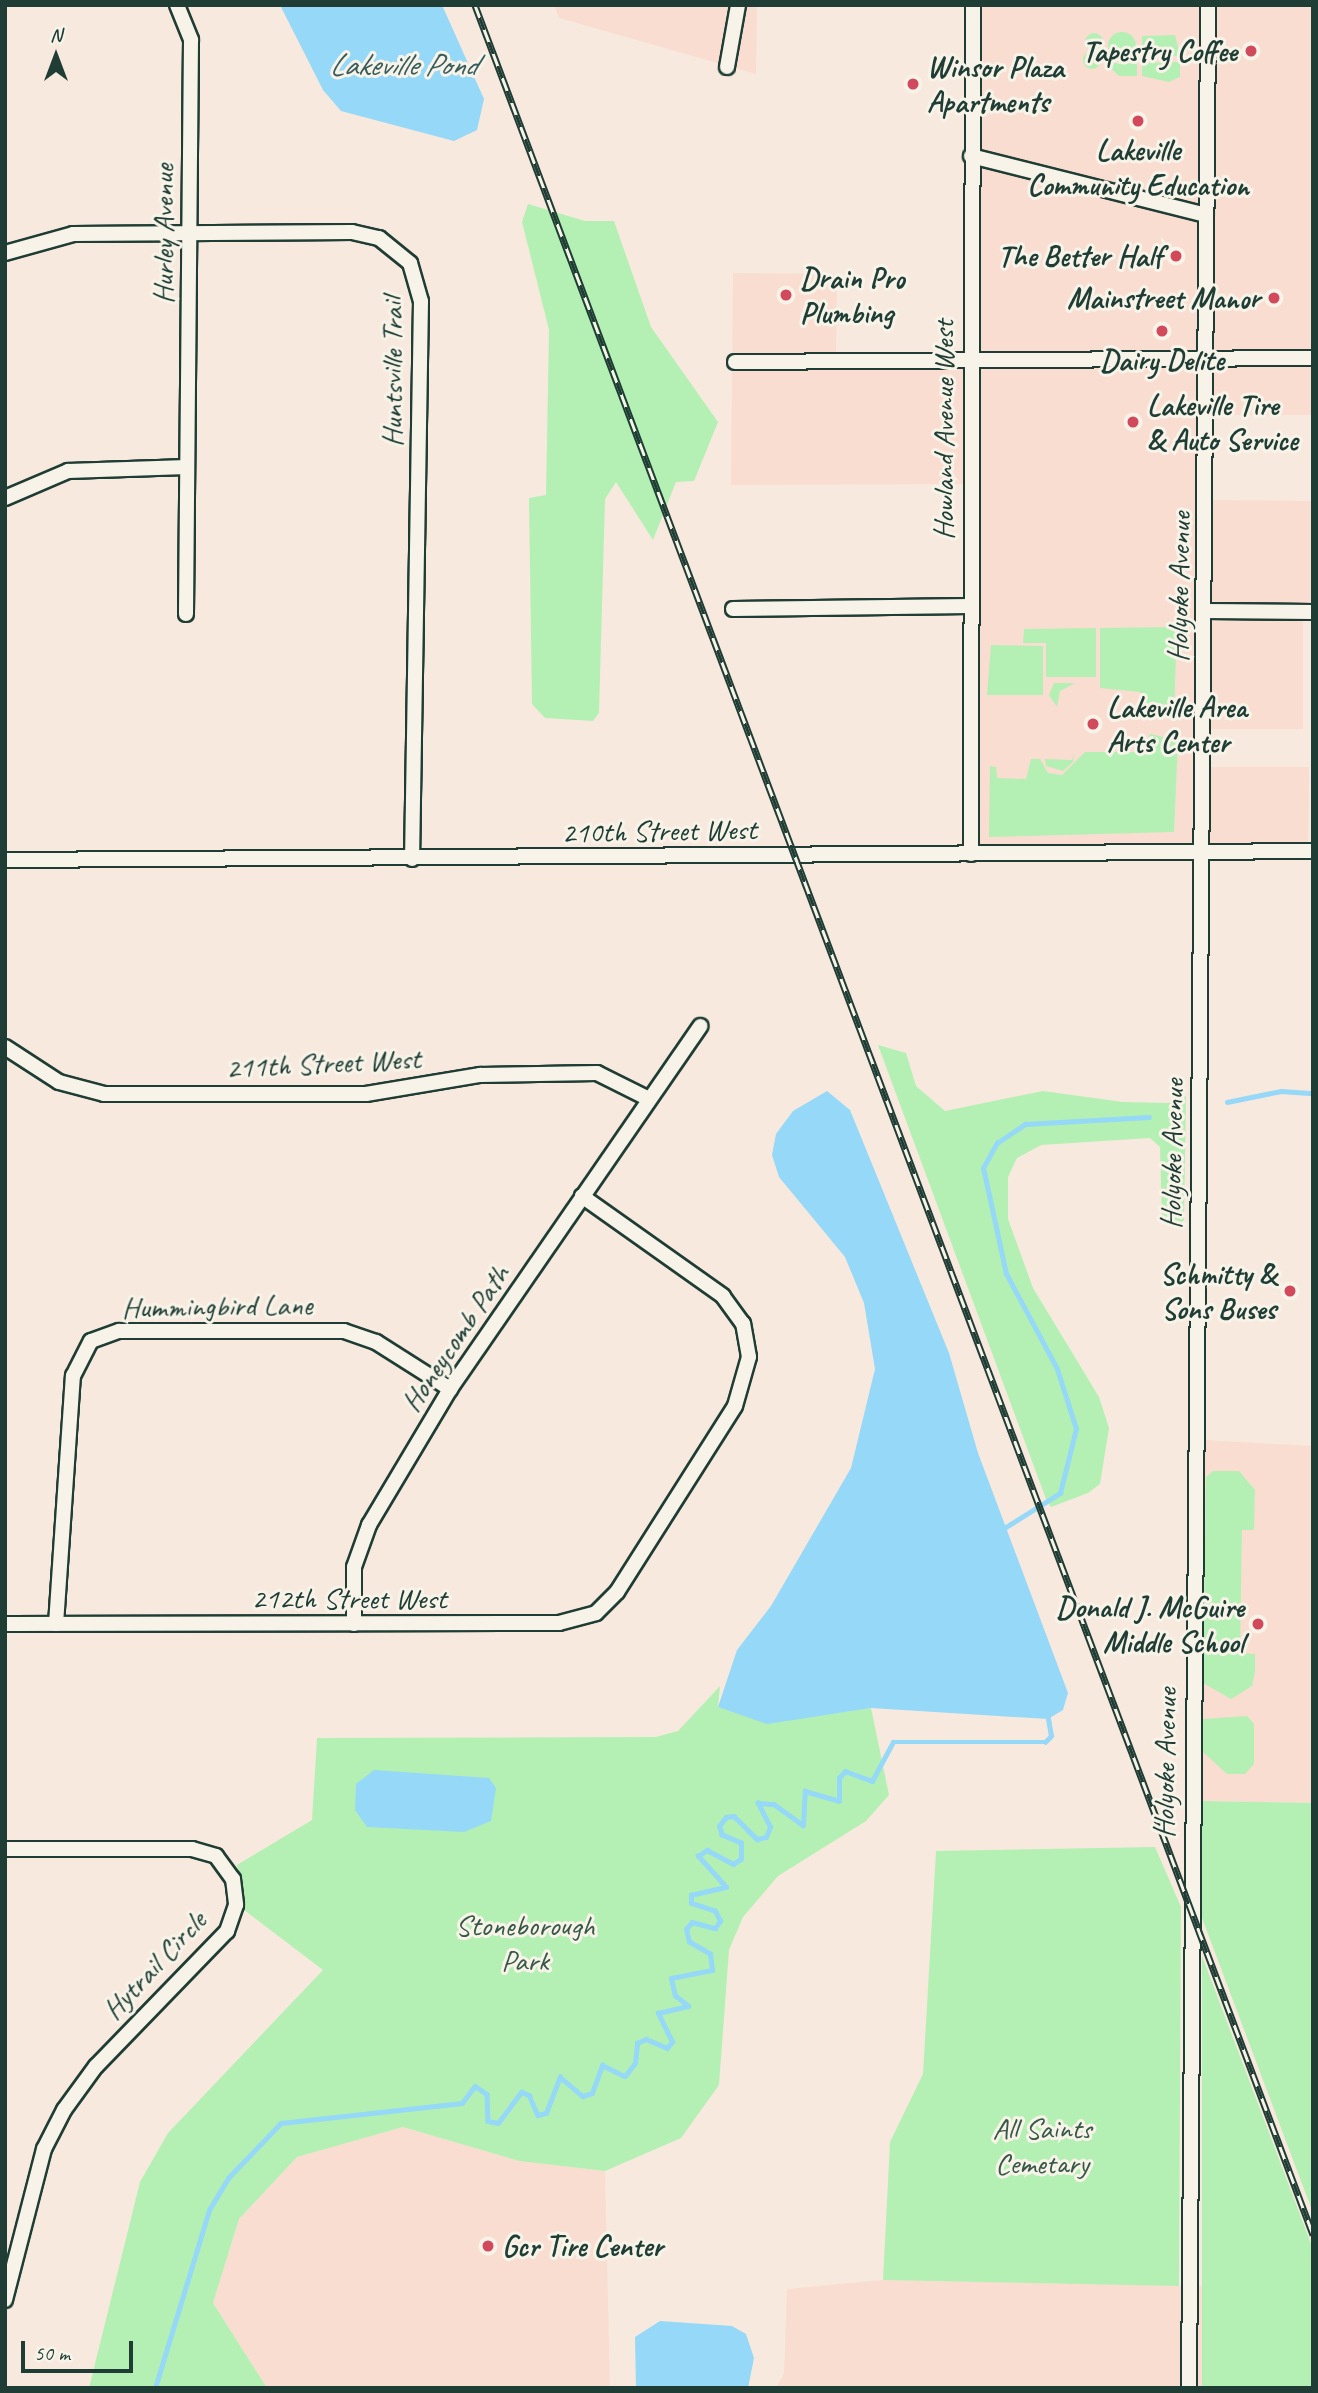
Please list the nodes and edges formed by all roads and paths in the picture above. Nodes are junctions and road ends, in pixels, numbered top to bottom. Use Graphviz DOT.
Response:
graph roads {
  1 [pos="177,5"];
  2 [pos="738,5"];
  3 [pos="973,5"];
  4 [pos="1208,5"];
  5 [pos="727,67"];
  6 [pos="971,156"];
  7 [pos="1206,215"];
  8 [pos="189,233"];
  9 [pos="5,253"];
  10 [pos="1205,358"];
  11 [pos="1313,358"];
  12 [pos="969,359"];
  13 [pos="735,362"];
  14 [pos="187,467"];
  15 [pos="5,498"];
  16 [pos="970,606"];
  17 [pos="733,609"];
  18 [pos="1205,611"];
  19 [pos="1313,612"];
  20 [pos="186,614"];
  21 [pos="1202,851"];
  22 [pos="1313,851"];
  23 [pos="971,854"];
  24 [pos="412,859"];
  25 [pos="5,860"];
  26 [pos="700,1026"];
  27 [pos="5,1047"];
  28 [pos="647,1098"];
  29 [pos="582,1196"];
  30 [pos="450,1389"];
  31 [pos="5,1624"];
  32 [pos="56,1624"];
  33 [pos="354,1624"];
  34 [pos="5,1849"];
  35 [pos="5,2300"];
  36 [pos="1189,2388"];
  1 -- 8 [label="street, Hurley Avenue"];
  2 -- 5 [label="street"];
  3 -- 6 [label="street, Howland Avenue West"];
  4 -- 7 [label="street, Holyoke Avenue"];
  6 -- 7 [label="street"];
  6 -- 12 [label="street, Howland Avenue West"];
  7 -- 10 [label="street, Holyoke Avenue"];
  8 -- 9 [label="street, Huntsville Trail"];
  8 -- 14 [label="street, Hurley Avenue"];
  8 -- 24 [label="street, Huntsville Trail"];
  10 -- 11 [label="street"];
  10 -- 12 [label="street"];
  10 -- 18 [label="street, Holyoke Avenue"];
  12 -- 13 [label="street"];
  12 -- 16 [label="street, Howland Avenue West"];
  14 -- 15 [label="street"];
  14 -- 20 [label="street, Hurley Avenue"];
  16 -- 17 [label="street"];
  16 -- 23 [label="street, Howland Avenue West"];
  18 -- 19 [label="street"];
  18 -- 21 [label="street, Holyoke Avenue"];
  21 -- 22 [label="street, 210th Street West"];
  21 -- 23 [label="street, 210th Street West"];
  21 -- 36 [label="street, Holyoke Avenue"];
  23 -- 24 [label="street, 210th Street West"];
  24 -- 25 [label="street, 210th Street West"];
  26 -- 28 [label="street, Honeycomb Path"];
  27 -- 28 [label="street, 211th Street West"];
  28 -- 29 [label="street, Honeycomb Path"];
  29 -- 30 [label="street, Honeycomb Path"];
  29 -- 33 [label="street, 212th Street West"];
  30 -- 32 [label="street, Hummingbird Lane"];
  30 -- 33 [label="street, Honeycomb Path"];
  31 -- 32 [label="street, 212th Street West"];
  32 -- 33 [label="street, 212th Street West"];
  34 -- 35 [label="street, Hytrail Circle"];
}
